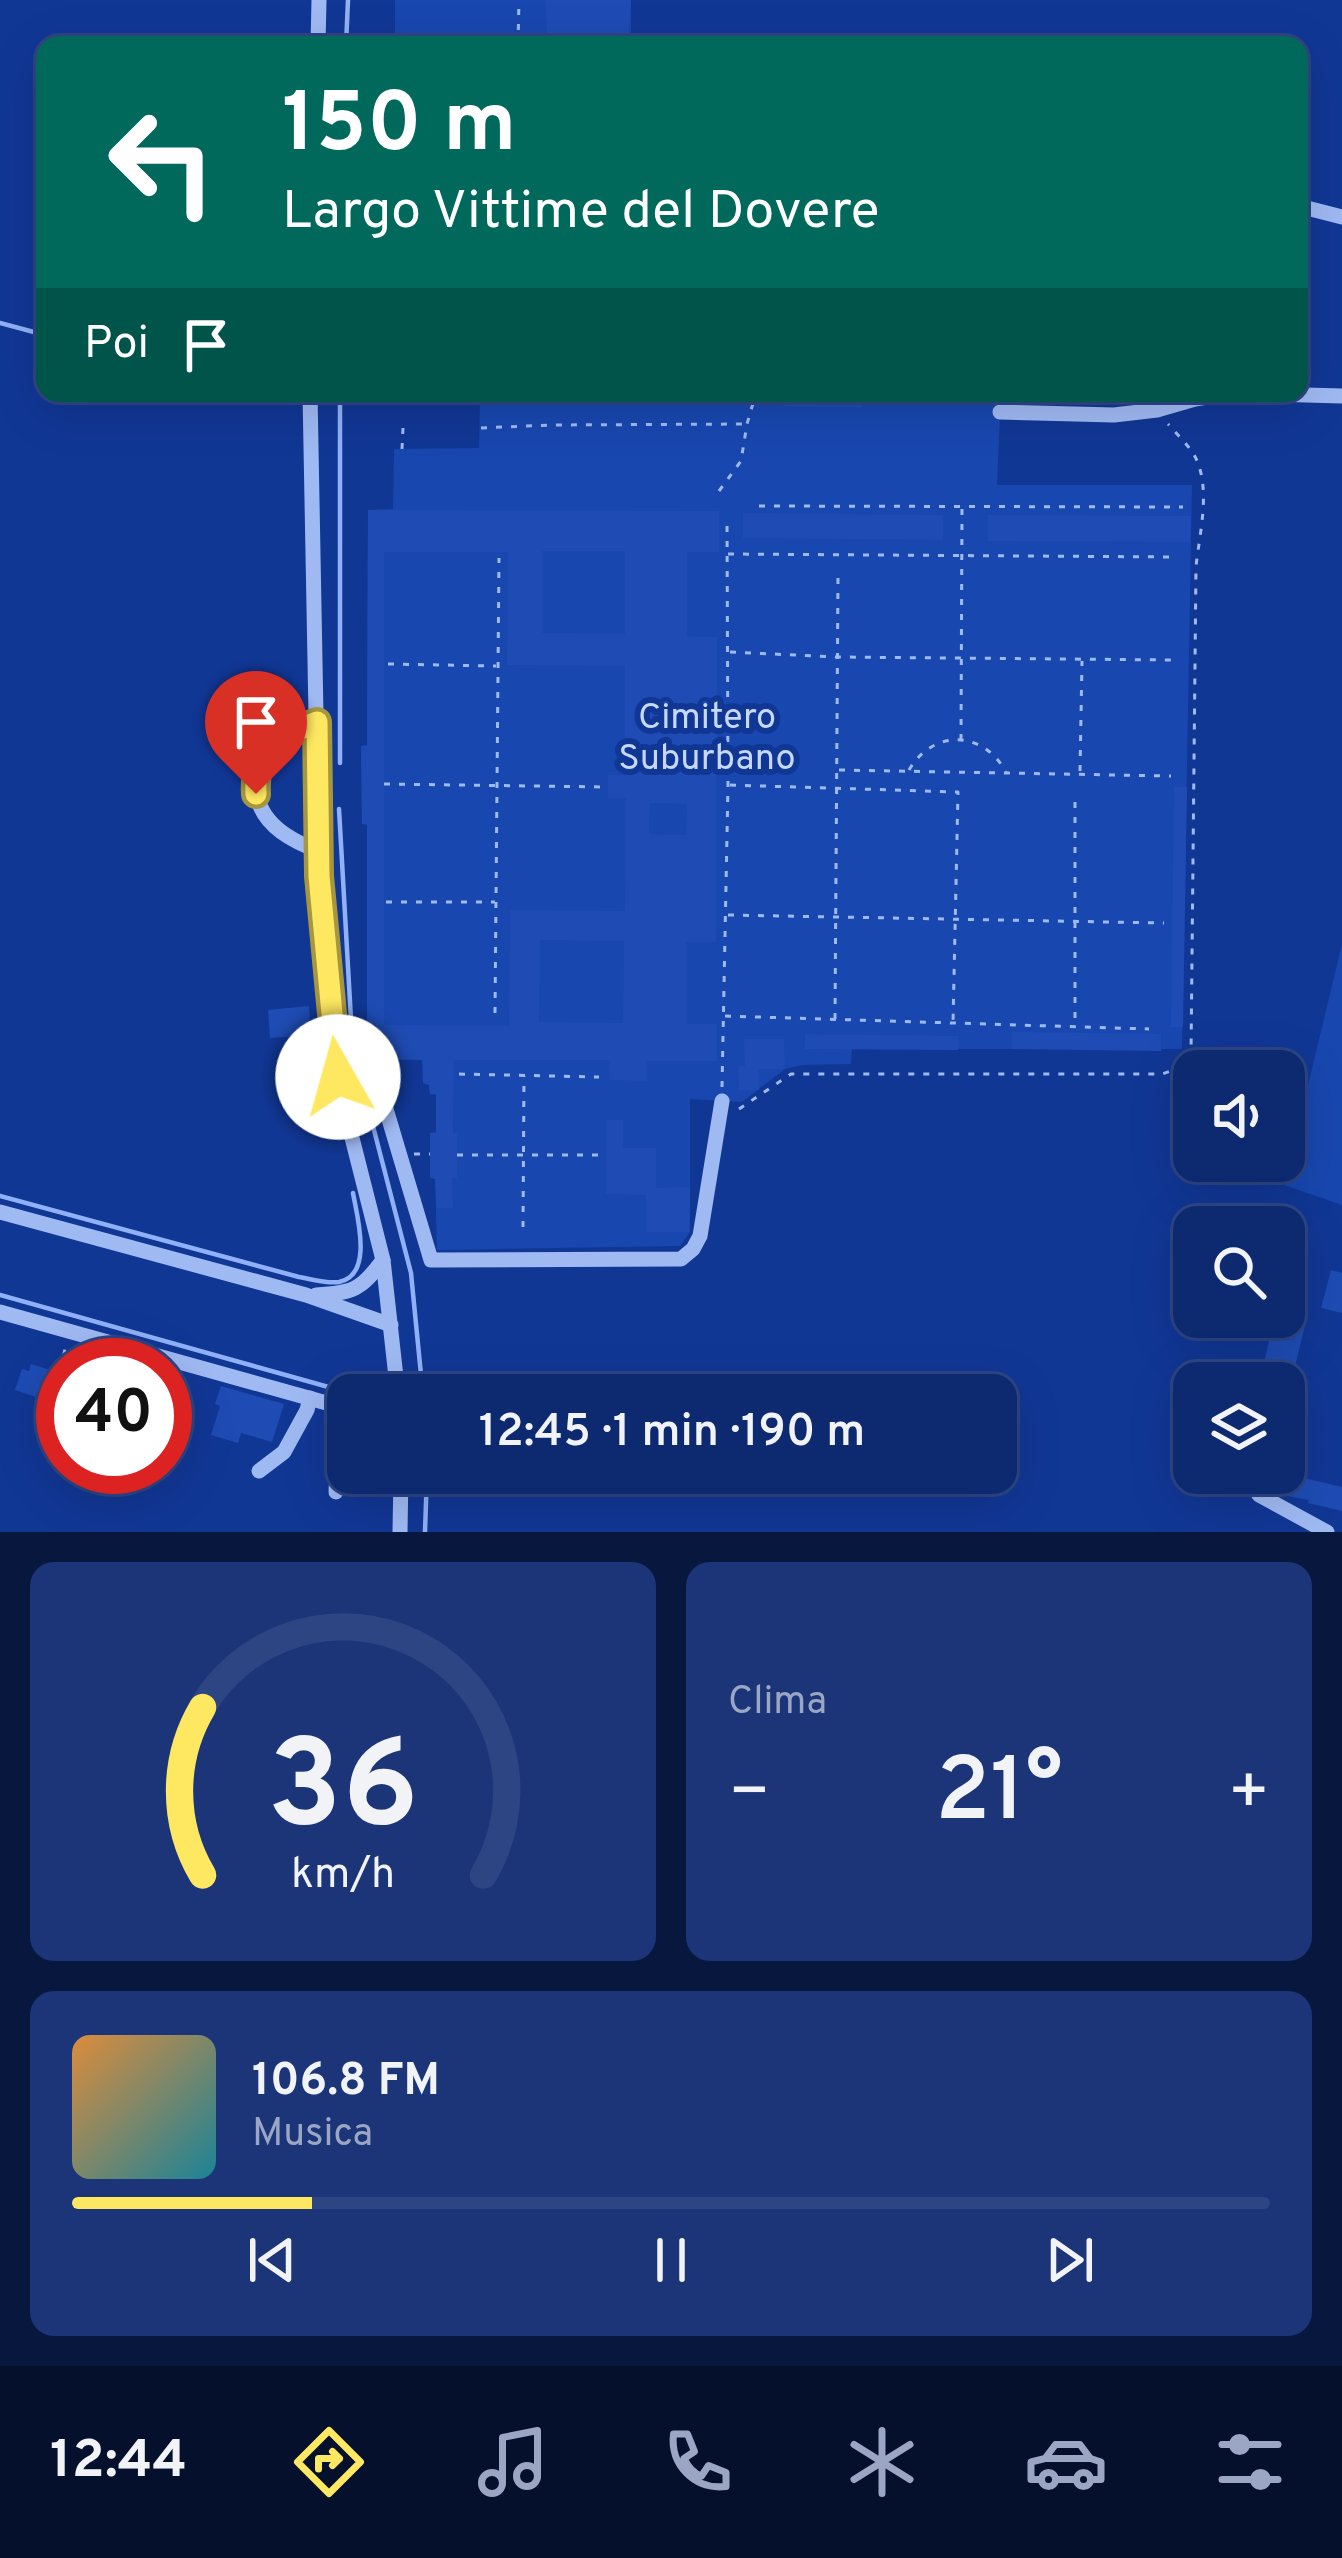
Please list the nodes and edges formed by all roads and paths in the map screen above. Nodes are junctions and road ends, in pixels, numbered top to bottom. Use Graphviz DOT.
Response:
graph roads {
  1 [pos="319,0"];
  2 [pos="519,0"];
  3 [pos="319,36"];
  4 [pos="518,36"];
  5 [pos="1308,208"];
  6 [pos="1342,217"];
  7 [pos="1308,395"];
  8 [pos="1342,396"];
  9 [pos="310,402"];
  10 [pos="753,402"];
  11 [pos="1185,402"];
  12 [pos="1157,410"];
  13 [pos="1000,412"];
  14 [pos="747,424"];
  15 [pos="403,428"];
  16 [pos="481,428"];
  17 [pos="402,449"];
  18 [pos="719,491"];
  19 [pos="759,506"];
  20 [pos="1183,507"];
  21 [pos="962,508"];
  22 [pos="727,520"];
  23 [pos="727,554"];
  24 [pos="962,557"];
  25 [pos="1176,557"];
  26 [pos="499,558"];
  27 [pos="838,578"];
  28 [pos="728,652"];
  29 [pos="836,657"];
  30 [pos="962,658"];
  31 [pos="1082,659"];
  32 [pos="1178,660"];
  33 [pos="388,664"];
  34 [pos="498,666"];
  35 [pos="317,722"];
  36 [pos="961,740"];
  37 [pos="837,770"];
  38 [pos="908,771"];
  39 [pos="1007,773"];
  40 [pos="1080,774"];
  41 [pos="1171,776"];
  42 [pos="384,784"];
  43 [pos="728,785"];
  44 [pos="498,787"];
  45 [pos="608,787"];
  46 [pos="837,788"];
  47 [pos="1075,802"];
  48 [pos="319,851"];
  49 [pos="386,902"];
  50 [pos="496,902"];
  51 [pos="726,915"];
  52 [pos="836,916"];
  53 [pos="957,918"];
  54 [pos="1075,921"];
  55 [pos="1164,923"];
  56 [pos="495,1013"];
  57 [pos="723,1016"];
  58 [pos="836,1019"];
  59 [pos="953,1023"];
  60 [pos="1075,1026"];
  61 [pos="1149,1029"];
  62 [pos="338,1043"];
  63 [pos="459,1074"];
  64 [pos="524,1076"];
  65 [pos="599,1077"];
  66 [pos="721,1109"];
  67 [pos="457,1155"];
  68 [pos="524,1155"];
  69 [pos="598,1155"];
  70 [pos="0,1212"];
  71 [pos="523,1227"];
  72 [pos="383,1260"];
  73 [pos="306,1295"];
  74 [pos="0,1312"];
  75 [pos="392,1325"];
  76 [pos="70,1331"];
  77 [pos="68,1338"];
  78 [pos="396,1374"];
  79 [pos="310,1398"];
  80 [pos="327,1403"];
  81 [pos="260,1471"];
  82 [pos="401,1494"];
  83 [pos="1258,1494"];
  84 [pos="400,1532"];
  85 [pos="1327,1532"];
  1 -- 3 [label="street"];
  2 -- 4 [label="path"];
  5 -- 6 [label="street"];
  7 -- 8 [label="street"];
  9 -- 35 [label="street"];
  10 -- 14 [label="path"];
  11 -- 12 [label="street"];
  12 -- 13 [label="street"];
  12 -- 66 [label="path"];
  14 -- 16 [label="path"];
  14 -- 18 [label="path"];
  15 -- 17 [label="path"];
  19 -- 21 [label="path"];
  20 -- 21 [label="path"];
  21 -- 24 [label="path"];
  22 -- 23 [label="path"];
  23 -- 24 [label="path"];
  23 -- 28 [label="path"];
  24 -- 25 [label="path"];
  24 -- 30 [label="path"];
  26 -- 34 [label="path"];
  27 -- 29 [label="path"];
  28 -- 29 [label="path"];
  28 -- 43 [label="path"];
  29 -- 30 [label="path"];
  29 -- 37 [label="path"];
  30 -- 31 [label="path"];
  30 -- 36 [label="path"];
  31 -- 32 [label="path"];
  31 -- 40 [label="path"];
  33 -- 34 [label="path"];
  34 -- 44 [label="path"];
  35 -- 48 [label="street"];
  35 -- 48 [label="street"];
  36 -- 38 [label="path"];
  36 -- 39 [label="path"];
  37 -- 38 [label="path"];
  37 -- 46 [label="path"];
  38 -- 39 [label="path"];
  39 -- 40 [label="path"];
  40 -- 41 [label="path"];
  42 -- 44 [label="path"];
  43 -- 46 [label="path"];
  43 -- 51 [label="path"];
  44 -- 45 [label="path"];
  44 -- 50 [label="path"];
  46 -- 52 [label="path"];
  46 -- 53 [label="path"];
  47 -- 54 [label="path"];
  48 -- 62 [label="street"];
  49 -- 50 [label="path"];
  50 -- 56 [label="path"];
  51 -- 52 [label="path"];
  51 -- 57 [label="path"];
  52 -- 53 [label="path"];
  52 -- 58 [label="path"];
  53 -- 54 [label="path"];
  53 -- 59 [label="path"];
  54 -- 55 [label="path"];
  54 -- 60 [label="path"];
  57 -- 58 [label="path"];
  57 -- 66 [label="path"];
  58 -- 59 [label="path"];
  59 -- 60 [label="path"];
  60 -- 61 [label="path"];
  62 -- 66 [label="street"];
  62 -- 72 [label="street"];
  63 -- 64 [label="path"];
  64 -- 65 [label="path"];
  64 -- 68 [label="path"];
  67 -- 68 [label="path"];
  68 -- 69 [label="path"];
  68 -- 71 [label="path"];
  70 -- 73 [label="street"];
  72 -- 73 [label="street"];
  72 -- 75 [label="street"];
  73 -- 75 [label="street"];
  74 -- 76 [label="street"];
  75 -- 78 [label="street"];
  76 -- 77 [label="path"];
  76 -- 79 [label="street"];
  79 -- 80 [label="street"];
  79 -- 81 [label="street"];
  82 -- 84 [label="street"];
  83 -- 85 [label="street"];
}
